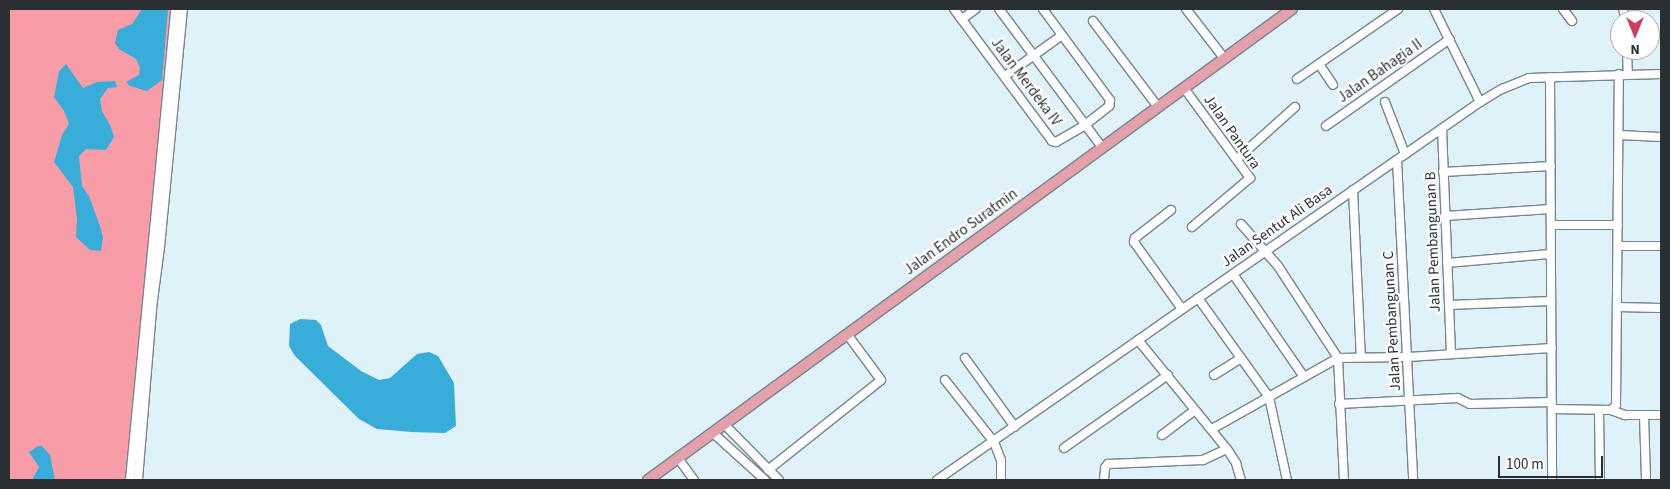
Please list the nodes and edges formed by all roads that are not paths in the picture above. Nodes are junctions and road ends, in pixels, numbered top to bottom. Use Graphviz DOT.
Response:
graph roads {
  1 [pos="175,9"];
  2 [pos="183,9"];
  3 [pos="954,9"];
  4 [pos="976,9"];
  5 [pos="999,9"];
  6 [pos="1043,9"];
  7 [pos="1186,9"];
  8 [pos="1292,9"];
  9 [pos="1398,9"];
  10 [pos="1434,9"];
  11 [pos="1563,9"];
  12 [pos="962,19"];
  13 [pos="1093,21"];
  14 [pos="1572,21"];
  15 [pos="1062,35"];
  16 [pos="1450,39"];
  17 [pos="1034,56"];
  18 [pos="1224,58"];
  19 [pos="1627,60"];
  20 [pos="1320,64"];
  21 [pos="1619,74"];
  22 [pos="1628,74"];
  23 [pos="1661,74"];
  24 [pos="1004,76"];
  25 [pos="1550,77"];
  26 [pos="1297,79"];
  27 [pos="1333,85"];
  28 [pos="1184,88"];
  29 [pos="1385,102"];
  30 [pos="1480,102"];
  31 [pos="1158,107"];
  32 [pos="1295,107"];
  33 [pos="1085,124"];
  34 [pos="1326,126"];
  35 [pos="1442,128"];
  36 [pos="1619,135"];
  37 [pos="1661,137"];
  38 [pos="1102,147"];
  39 [pos="1405,154"];
  40 [pos="1237,159"];
  41 [pos="1397,160"];
  42 [pos="1551,166"];
  43 [pos="1444,172"];
  44 [pos="1353,190"];
  45 [pos="1171,210"];
  46 [pos="1551,210"];
  47 [pos="1445,216"];
  48 [pos="1242,224"];
  49 [pos="1551,225"];
  50 [pos="1618,225"];
  51 [pos="1192,227"];
  52 [pos="1618,246"];
  53 [pos="1661,246"];
  54 [pos="1266,251"];
  55 [pos="1550,254"];
  56 [pos="1447,262"];
  57 [pos="1233,274"];
  58 [pos="1198,298"];
  59 [pos="1551,301"];
  60 [pos="1449,305"];
  61 [pos="1617,307"];
  62 [pos="1661,308"];
  63 [pos="1182,309"];
  64 [pos="847,334"];
  65 [pos="1138,340"];
  66 [pos="1552,348"];
  67 [pos="1451,354"];
  68 [pos="1361,357"];
  69 [pos="1408,357"];
  70 [pos="966,358"];
  71 [pos="1241,358"];
  72 [pos="1338,358"];
  73 [pos="1168,375"];
  74 [pos="1214,375"];
  75 [pos="1304,377"];
  76 [pos="945,380"];
  77 [pos="1269,397"];
  78 [pos="1410,401"];
  79 [pos="1339,404"];
  80 [pos="1552,406"];
  81 [pos="1196,410"];
  82 [pos="1599,410"];
  83 [pos="1611,410"];
  84 [pos="1661,414"];
  85 [pos="1644,415"];
  86 [pos="724,424"];
  87 [pos="1015,427"];
  88 [pos="1212,429"];
  89 [pos="713,433"];
  90 [pos="1162,435"];
  91 [pos="994,442"];
  92 [pos="1064,448"];
  93 [pos="1227,449"];
  94 [pos="678,458"];
  95 [pos="768,470"];
  96 [pos="130,480"];
  97 [pos="138,480"];
  98 [pos="648,480"];
  99 [pos="694,480"];
  100 [pos="766,480"];
  101 [pos="780,480"];
  102 [pos="937,480"];
  103 [pos="1001,480"];
  104 [pos="1104,480"];
  105 [pos="1241,480"];
  106 [pos="1287,480"];
  107 [pos="1344,480"];
  108 [pos="1413,480"];
  109 [pos="1552,480"];
  110 [pos="1600,480"];
  111 [pos="1646,480"];
  1 -- 96 [label="street"];
  2 -- 97 [label="street"];
  3 -- 12 [label="street, Jalan Merdeka IV"];
  4 -- 12 [label="street"];
  5 -- 17 [label="street"];
  6 -- 15 [label="street"];
  7 -- 18 [label="street"];
  8 -- 18 [label="main road, Jalan Endro Suratmin"];
  9 -- 20 [label="street"];
  10 -- 16 [label="street"];
  11 -- 14 [label="street"];
  12 -- 24 [label="street, Jalan Merdeka IV"];
  13 -- 31 [label="street"];
  15 -- 17 [label="street"];
  15 -- 33 [label="street"];
  16 -- 30 [label="street"];
  16 -- 34 [label="street, Jalan Bahagia II"];
  17 -- 24 [label="street"];
  17 -- 33 [label="street"];
  18 -- 28 [label="main road, Jalan Endro Suratmin"];
  19 -- 22 [label="street"];
  20 -- 26 [label="street"];
  20 -- 27 [label="street"];
  21 -- 22 [label="street, Jalan Sentut Ali Basa"];
  21 -- 25 [label="street, Jalan Sentut Ali Basa"];
  21 -- 36 [label="street"];
  22 -- 23 [label="street, Jalan Sentut Ali Basa"];
  24 -- 33 [label="street, Jalan Merdeka IV"];
  25 -- 30 [label="street, Jalan Sentut Ali Basa"];
  25 -- 42 [label="street"];
  28 -- 31 [label="main road, Jalan Endro Suratmin"];
  28 -- 40 [label="street, Jalan Pantura"];
  29 -- 39 [label="street"];
  30 -- 35 [label="street, Jalan Sentut Ali Basa"];
  31 -- 38 [label="main road, Jalan Endro Suratmin"];
  32 -- 40 [label="street"];
  33 -- 38 [label="street"];
  35 -- 39 [label="street, Jalan Sentut Ali Basa"];
  35 -- 43 [label="street, Jalan Pembangunan B"];
  36 -- 37 [label="street"];
  36 -- 50 [label="street"];
  38 -- 64 [label="main road, Jalan Endro Suratmin"];
  39 -- 41 [label="street, Jalan Sentut Ali Basa"];
  40 -- 51 [label="street, Jalan Pantura"];
  41 -- 44 [label="street, Jalan Sentut Ali Basa"];
  41 -- 69 [label="street, Jalan Pembangunan C"];
  42 -- 43 [label="street"];
  42 -- 46 [label="street"];
  43 -- 47 [label="street, Jalan Pembangunan B"];
  44 -- 54 [label="street, Jalan Sentut Ali Basa"];
  44 -- 68 [label="street"];
  45 -- 63 [label="street"];
  46 -- 47 [label="street"];
  46 -- 49 [label="street"];
  47 -- 56 [label="street, Jalan Pembangunan B"];
  48 -- 54 [label="street"];
  49 -- 50 [label="street"];
  49 -- 55 [label="street"];
  50 -- 52 [label="street"];
  52 -- 53 [label="street"];
  52 -- 61 [label="street"];
  54 -- 57 [label="street, Jalan Sentut Ali Basa"];
  54 -- 72 [label="street"];
  55 -- 56 [label="street"];
  55 -- 59 [label="street"];
  56 -- 60 [label="street, Jalan Pembangunan B"];
  57 -- 58 [label="street, Jalan Sentut Ali Basa"];
  57 -- 75 [label="street"];
  58 -- 63 [label="street, Jalan Sentut Ali Basa"];
  58 -- 71 [label="street"];
  59 -- 60 [label="street"];
  59 -- 66 [label="street"];
  60 -- 67 [label="street, Jalan Pembangunan B"];
  61 -- 62 [label="street"];
  61 -- 83 [label="street"];
  63 -- 65 [label="street, Jalan Sentut Ali Basa"];
  64 -- 86 [label="main road, Jalan Endro Suratmin"];
  64 -- 95 [label="street"];
  65 -- 73 [label="street"];
  65 -- 87 [label="street, Jalan Sentut Ali Basa"];
  66 -- 67 [label="street"];
  66 -- 80 [label="street"];
  67 -- 69 [label="street"];
  68 -- 69 [label="street"];
  68 -- 72 [label="street"];
  69 -- 78 [label="street, Jalan Pembangunan C"];
  70 -- 87 [label="street"];
  71 -- 74 [label="street"];
  71 -- 77 [label="street"];
  72 -- 75 [label="street"];
  72 -- 79 [label="street"];
  73 -- 81 [label="street"];
  73 -- 92 [label="street"];
  75 -- 77 [label="street"];
  76 -- 91 [label="street"];
  77 -- 88 [label="street"];
  77 -- 106 [label="street"];
  78 -- 79 [label="street"];
  78 -- 80 [label="street"];
  78 -- 108 [label="street, Jalan Pembangunan C"];
  79 -- 107 [label="street"];
  80 -- 82 [label="street"];
  80 -- 109 [label="street"];
  81 -- 88 [label="street"];
  81 -- 90 [label="street"];
  82 -- 83 [label="street"];
  82 -- 110 [label="street"];
  83 -- 85 [label="street"];
  84 -- 85 [label="street"];
  85 -- 111 [label="street"];
  86 -- 89 [label="main road, Jalan Endro Suratmin"];
  86 -- 95 [label="street"];
  87 -- 91 [label="street, Jalan Sentut Ali Basa"];
  88 -- 93 [label="street"];
  89 -- 94 [label="main road, Jalan Endro Suratmin"];
  89 -- 100 [label="street"];
  91 -- 102 [label="street, Jalan Sentut Ali Basa"];
  91 -- 103 [label="street"];
  93 -- 104 [label="street"];
  93 -- 105 [label="street"];
  94 -- 98 [label="main road, Jalan Endro Suratmin"];
  94 -- 99 [label="street"];
  95 -- 101 [label="street"];
}
